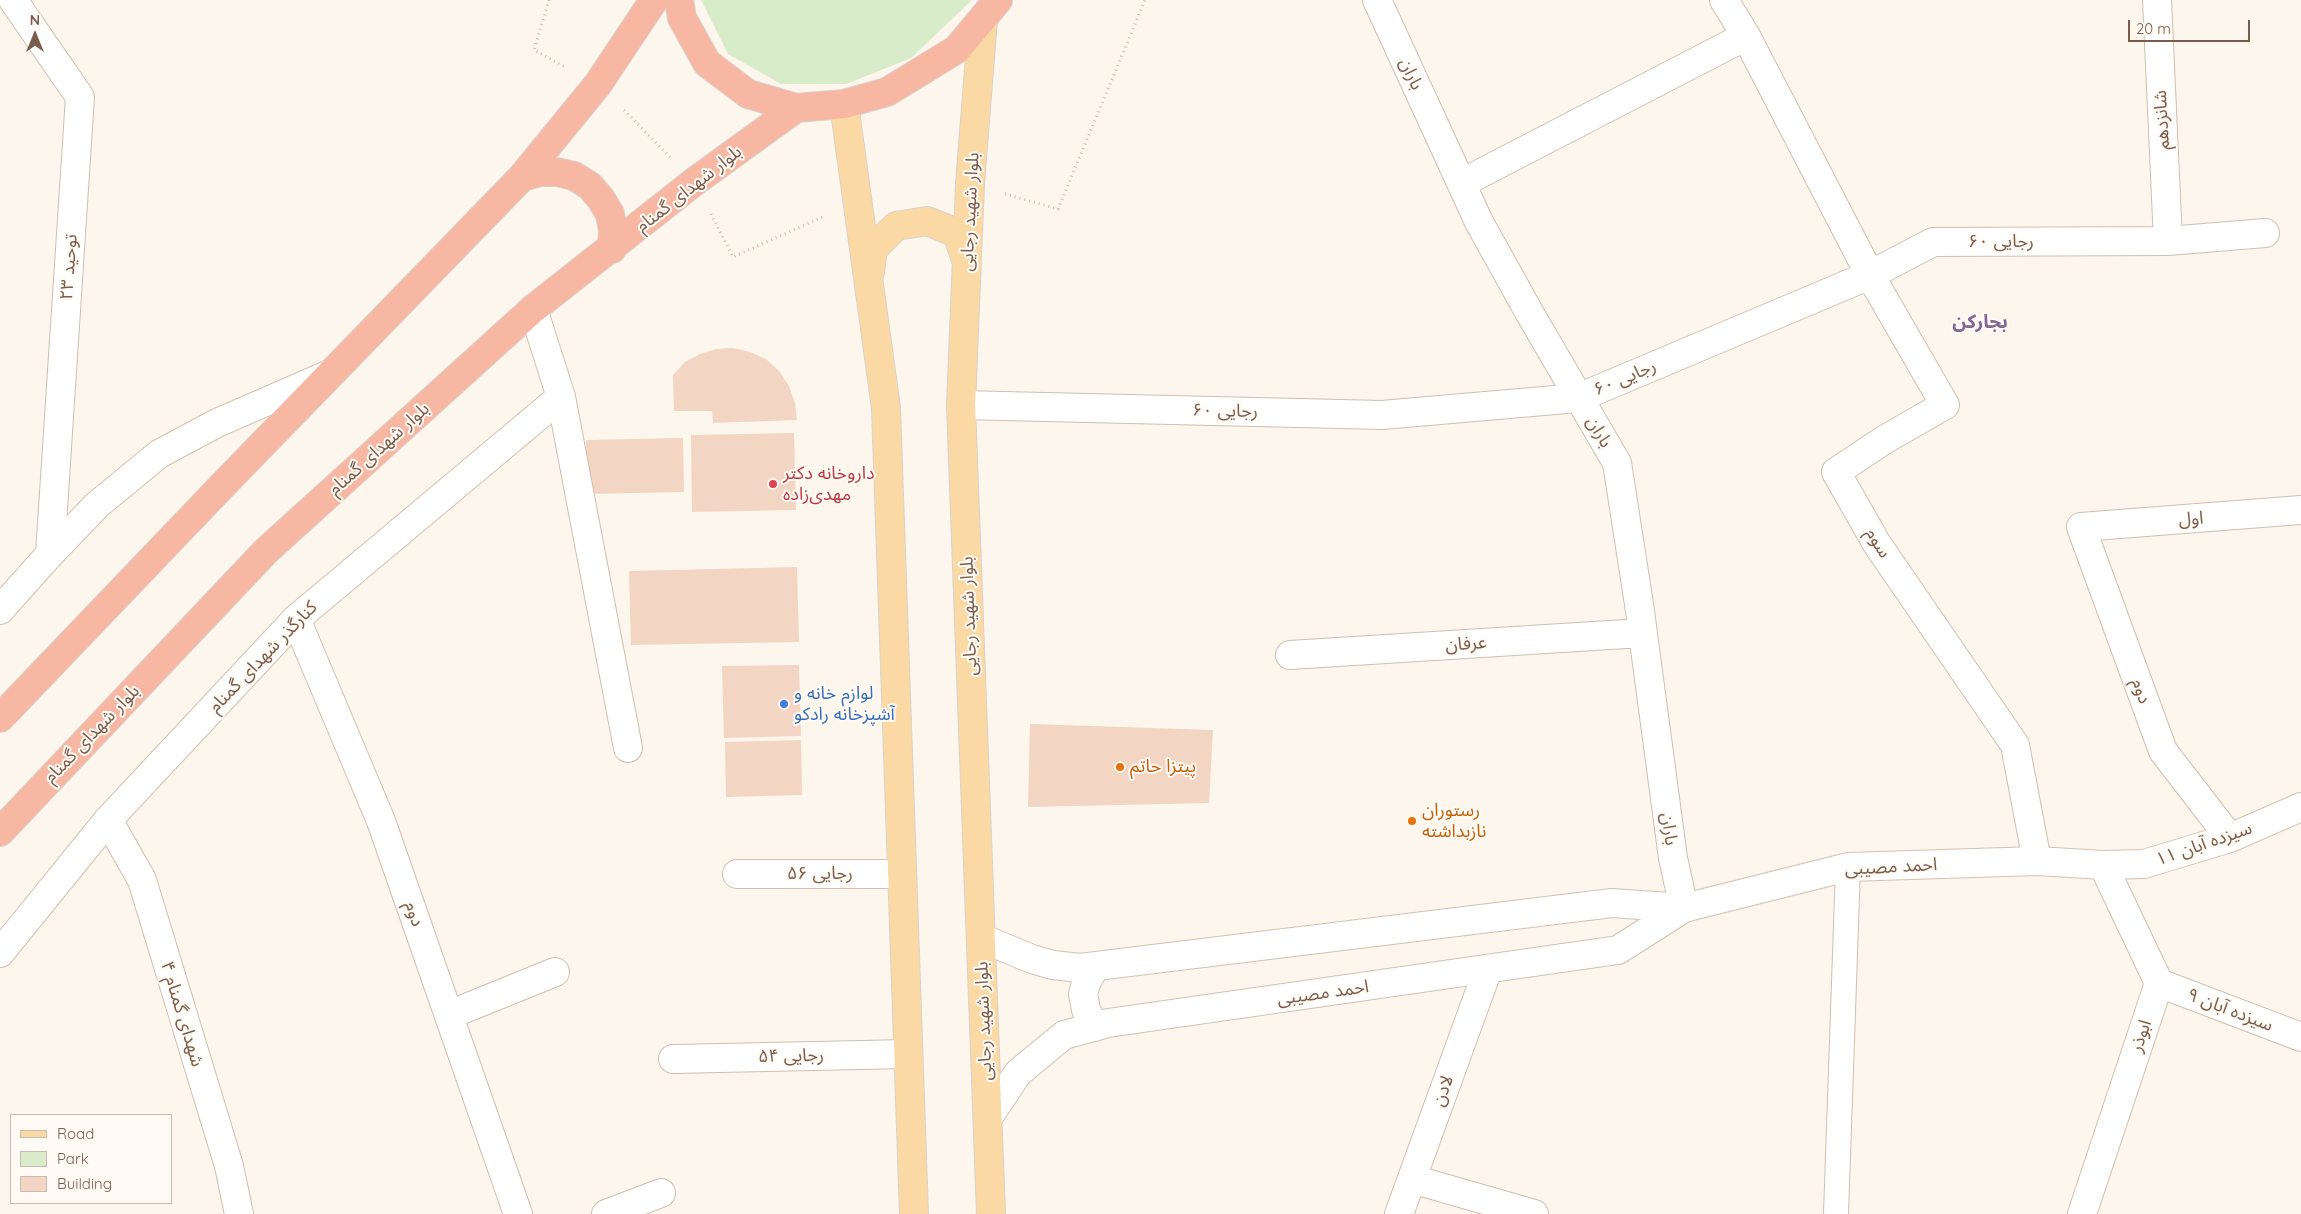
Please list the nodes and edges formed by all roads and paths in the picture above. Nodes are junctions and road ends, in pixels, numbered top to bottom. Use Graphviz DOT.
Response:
graph roads {
  1 [pos="13,0"];
  2 [pos="548,0"];
  3 [pos="654,0"];
  4 [pos="679,0"];
  5 [pos="1377,0"];
  6 [pos="1724,0"];
  7 [pos="2157,0"];
  8 [pos="990,10"];
  9 [pos="1746,36"];
  10 [pos="598,84"];
  11 [pos="844,104"];
  12 [pos="796,108"];
  13 [pos="522,177"];
  14 [pos="1462,183"];
  15 [pos="2265,232"];
  16 [pos="2168,241"];
  17 [pos="612,249"];
  18 [pos="967,264"];
  19 [pos="1870,275"];
  20 [pos="869,281"];
  21 [pos="533,309"];
  22 [pos="332,373"];
  23 [pos="561,397"];
  24 [pos="1578,398"];
  25 [pos="961,405"];
  26 [pos="2301,510"];
  27 [pos="2081,527"];
  28 [pos="50,554"];
  29 [pos="0,610"];
  30 [pos="296,619"];
  31 [pos="1642,633"];
  32 [pos="1290,655"];
  33 [pos="0,718"];
  34 [pos="628,748"];
  35 [pos="2301,807"];
  36 [pos="108,820"];
  37 [pos="0,832"];
  38 [pos="2230,838"];
  39 [pos="2037,861"];
  40 [pos="2103,865"];
  41 [pos="1848,867"];
  42 [pos="737,874"];
  43 [pos="902,874"];
  44 [pos="1684,908"];
  45 [pos="981,938"];
  46 [pos="0,953"];
  47 [pos="1096,966"];
  48 [pos="1488,969"];
  49 [pos="555,972"];
  50 [pos="2159,983"];
  51 [pos="449,1015"];
  52 [pos="1095,1027"];
  53 [pos="2301,1037"];
  54 [pos="908,1054"];
  55 [pos="673,1059"];
  56 [pos="988,1118"];
  57 [pos="1412,1179"];
  58 [pos="661,1193"];
  59 [pos="239,1214"];
  60 [pos="518,1214"];
  61 [pos="606,1214"];
  62 [pos="914,1214"];
  63 [pos="991,1214"];
  64 [pos="1399,1214"];
  65 [pos="1534,1214"];
  66 [pos="1836,1214"];
  67 [pos="2082,1214"];
  1 -- 28 [label="street, توحید ۲۳"];
  2 -- 10 [label="path"];
  3 -- 10 [label="highway"];
  4 -- 12 [label="highway"];
  5 -- 14 [label="street, باران"];
  6 -- 9 [label="street"];
  7 -- 16 [label="street, شانزدهم"];
  8 -- 11 [label="highway"];
  8 -- 18 [label="main road, بلوار شهید رجایی"];
  9 -- 14 [label="street"];
  9 -- 19 [label="street"];
  10 -- 13 [label="highway"];
  11 -- 12 [label="highway"];
  11 -- 20 [label="main road"];
  12 -- 17 [label="highway, بلوار شهدای گمنام"];
  13 -- 17 [label="highway"];
  13 -- 22 [label="highway"];
  14 -- 24 [label="street, باران"];
  15 -- 16 [label="street, رجایی ۶۰"];
  16 -- 19 [label="street, رجایی ۶۰"];
  17 -- 21 [label="highway, بلوار شهدای گمنام"];
  18 -- 20 [label="main road"];
  18 -- 25 [label="main road, بلوار شهید رجایی"];
  19 -- 24 [label="street, رجایی ۶۰"];
  19 -- 39 [label="street, سوم"];
  20 -- 43 [label="main road"];
  21 -- 23 [label="street"];
  21 -- 37 [label="highway, بلوار شهدای گمنام"];
  22 -- 28 [label="street"];
  22 -- 33 [label="highway"];
  23 -- 30 [label="street, کنارگذر شهدای گمنام"];
  23 -- 34 [label="street"];
  24 -- 25 [label="street, رجایی ۶۰"];
  24 -- 31 [label="street, باران"];
  25 -- 45 [label="main road, بلوار شهید رجایی"];
  26 -- 27 [label="street, اول"];
  27 -- 38 [label="street, دوم"];
  28 -- 29 [label="street"];
  30 -- 36 [label="street, کنارگذر شهدای گمنام"];
  30 -- 51 [label="street, دوم"];
  31 -- 32 [label="street, عرفان"];
  31 -- 44 [label="street, باران"];
  35 -- 38 [label="street, سیزده آبان ۱۱"];
  36 -- 46 [label="street, کنارگذر شهدای گمنام"];
  36 -- 59 [label="street, شهدای گمنام ۴"];
  38 -- 40 [label="street, سیزده آبان ۱۱"];
  39 -- 40 [label="street, احمد مصیبی"];
  39 -- 41 [label="street, احمد مصیبی"];
  40 -- 50 [label="street"];
  41 -- 44 [label="street, احمد مصیبی"];
  41 -- 66 [label="lane"];
  42 -- 43 [label="street, رجایی ۵۶"];
  43 -- 54 [label="main road"];
  44 -- 47 [label="street, احمد مصیبی"];
  44 -- 48 [label="street, احمد مصیبی"];
  45 -- 47 [label="street, احمد مصیبی"];
  45 -- 56 [label="main road, بلوار شهید رجایی"];
  47 -- 52 [label="street"];
  48 -- 52 [label="street, احمد مصیبی"];
  48 -- 57 [label="street, لادن"];
  49 -- 51 [label="street"];
  50 -- 53 [label="street, سیزده آبان ۹"];
  50 -- 67 [label="street, ابوذر"];
  51 -- 60 [label="street, دوم"];
  52 -- 56 [label="street, احمد مصیبی"];
  54 -- 55 [label="street, رجایی ۵۴"];
  54 -- 62 [label="main road"];
  56 -- 63 [label="main road, بلوار شهید رجایی"];
  57 -- 64 [label="street, لادن"];
  57 -- 65 [label="street"];
  58 -- 61 [label="street"];
}
